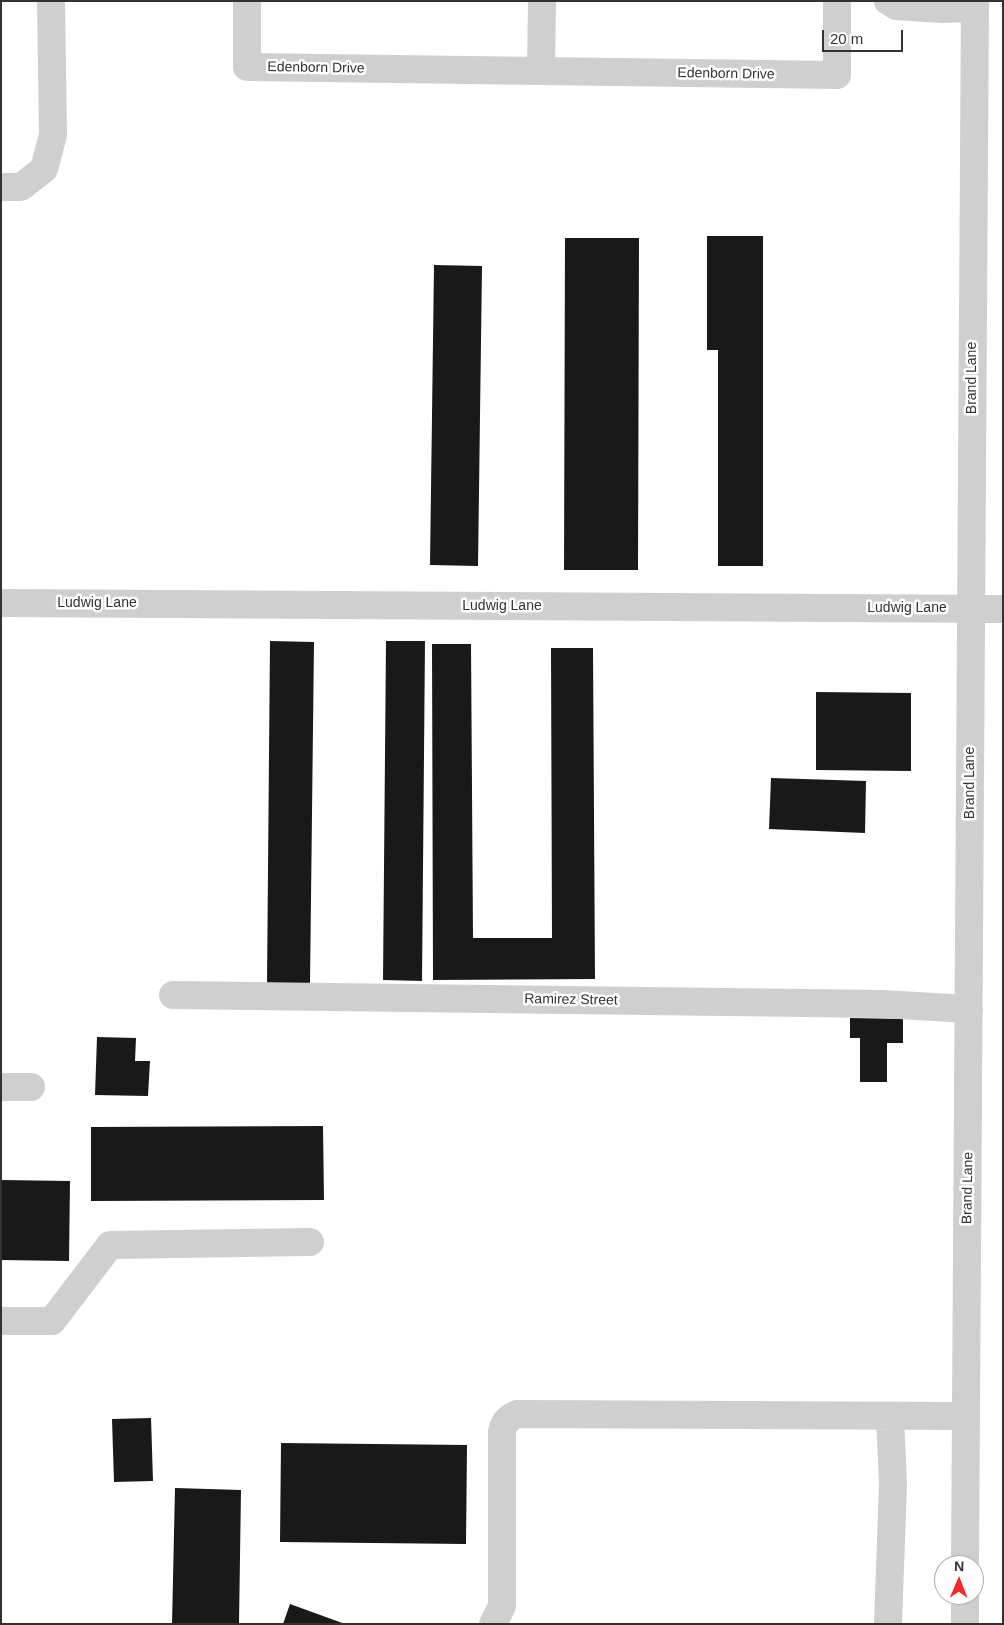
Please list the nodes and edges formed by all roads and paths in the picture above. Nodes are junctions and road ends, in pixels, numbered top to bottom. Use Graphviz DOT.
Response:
graph roads {
  1 [pos="51,1"];
  2 [pos="247,1"];
  3 [pos="542,1"];
  4 [pos="837,1"];
  5 [pos="888,1"];
  6 [pos="975,5"];
  7 [pos="541,71"];
  8 [pos="1,187"];
  9 [pos="1,603"];
  10 [pos="971,609"];
  11 [pos="1003,609"];
  12 [pos="173,995"];
  13 [pos="969,1009"];
  14 [pos="1,1086"];
  15 [pos="31,1087"];
  16 [pos="310,1242"];
  17 [pos="1,1321"];
  18 [pos="890,1416"];
  19 [pos="966,1416"];
  20 [pos="965,1555"];
  21 [pos="965,1605"];
  22 [pos="493,1624"];
  23 [pos="888,1624"];
  24 [pos="965,1624"];
  1 -- 8 [label="street"];
  2 -- 7 [label="street, Edenborn Drive"];
  3 -- 7 [label="street"];
  4 -- 7 [label="street, Edenborn Drive"];
  5 -- 6 [label="street"];
  6 -- 10 [label="street, Brand Lane"];
  9 -- 10 [label="street, Ludwig Lane"];
  10 -- 11 [label="street, Ludwig Lane"];
  10 -- 13 [label="street, Brand Lane"];
  12 -- 13 [label="street, Ramirez Street"];
  13 -- 19 [label="street, Brand Lane"];
  14 -- 15 [label="street"];
  16 -- 17 [label="street"];
  18 -- 19 [label="street"];
  18 -- 22 [label="street"];
  18 -- 23 [label="street"];
  19 -- 20 [label="street, Brand Lane"];
  21 -- 24 [label="street"];
}
